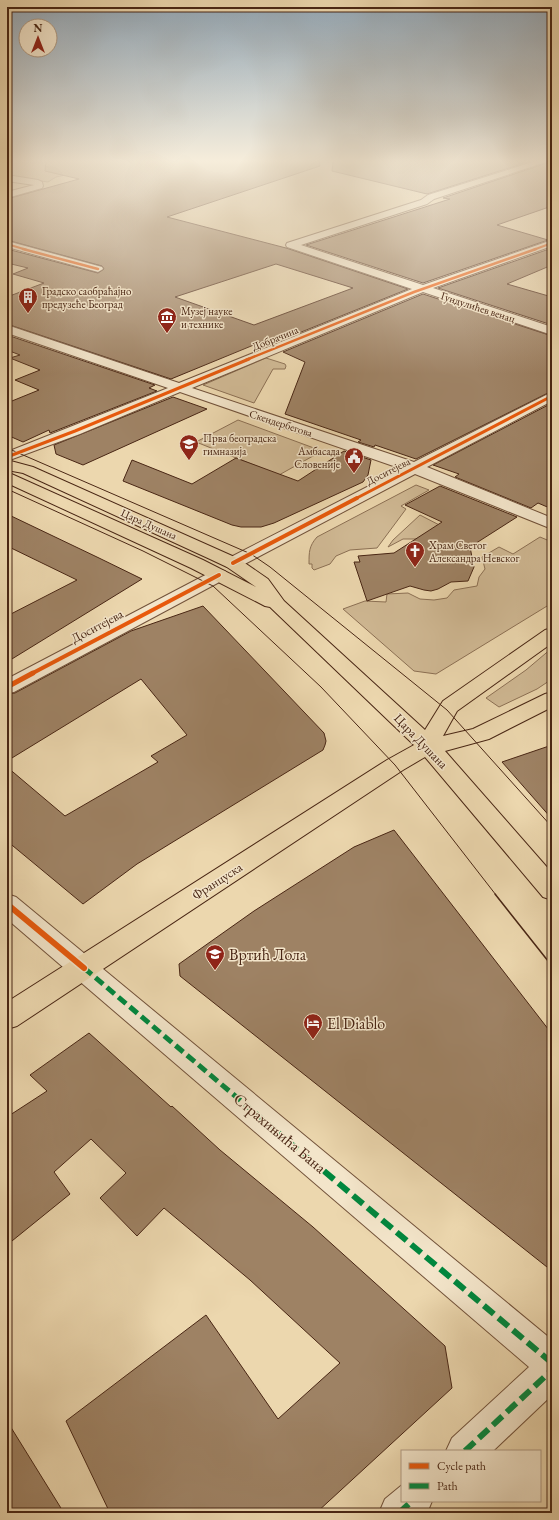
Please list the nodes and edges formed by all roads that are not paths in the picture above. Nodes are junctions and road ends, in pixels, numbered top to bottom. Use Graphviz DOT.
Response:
graph roads {
  1 [pos="331,232"];
  2 [pos="552,243"];
  3 [pos="7,244"];
  4 [pos="98,269"];
  5 [pos="421,288"];
  6 [pos="552,331"];
  7 [pos="10,332"];
  8 [pos="177,388"];
  9 [pos="552,396"];
  10 [pos="7,457"];
  11 [pos="7,465"];
  12 [pos="415,468"];
  13 [pos="7,477"];
  14 [pos="552,524"];
  15 [pos="233,563"];
  16 [pos="219,576"];
  17 [pos="278,605"];
  18 [pos="552,634"];
  19 [pos="7,687"];
  20 [pos="552,699"];
  21 [pos="428,746"];
  22 [pos="552,890"];
  23 [pos="7,904"];
  24 [pos="84,968"];
  25 [pos="7,1017"];
  26 [pos="552,1363"];
  27 [pos="552,1370"];
  28 [pos="466,1450"];
  29 [pos="411,1502"];
  30 [pos="399,1513"];
  1 -- 5 [label="street, Гундулићев венац"];
  2 -- 5 [label="street, Добрачина"];
  3 -- 4 [label="street"];
  5 -- 6 [label="street, Гундулићев венац"];
  5 -- 8 [label="street, Добрачина"];
  7 -- 8 [label="street, Скендербегова"];
  8 -- 10 [label="street, Добрачина"];
  8 -- 12 [label="street, Скендербегова"];
  9 -- 12 [label="street, Доситејева"];
  11 -- 15 [label="main road, Цара Душана"];
  12 -- 14 [label="street, Скендербегова"];
  12 -- 15 [label="street, Доситејева"];
  13 -- 16 [label="main road, Цара Душана"];
  15 -- 17 [label="main road, Цара Душана"];
  16 -- 17 [label="main road, Цара Душана"];
  16 -- 19 [label="street, Доситејева"];
  17 -- 21 [label="main road, Цара Душана"];
  18 -- 21 [label="main road"];
  20 -- 21 [label="main road"];
  21 -- 22 [label="main road, Цара Душана"];
  21 -- 24 [label="main road, Француска"];
  23 -- 24 [label="street, Страхињића Бана"];
  24 -- 25 [label="main road, Француска"];
  24 -- 26 [label="street, Страхињића Бана"];
  27 -- 28 [label="street"];
  29 -- 30 [label="street"];
}
